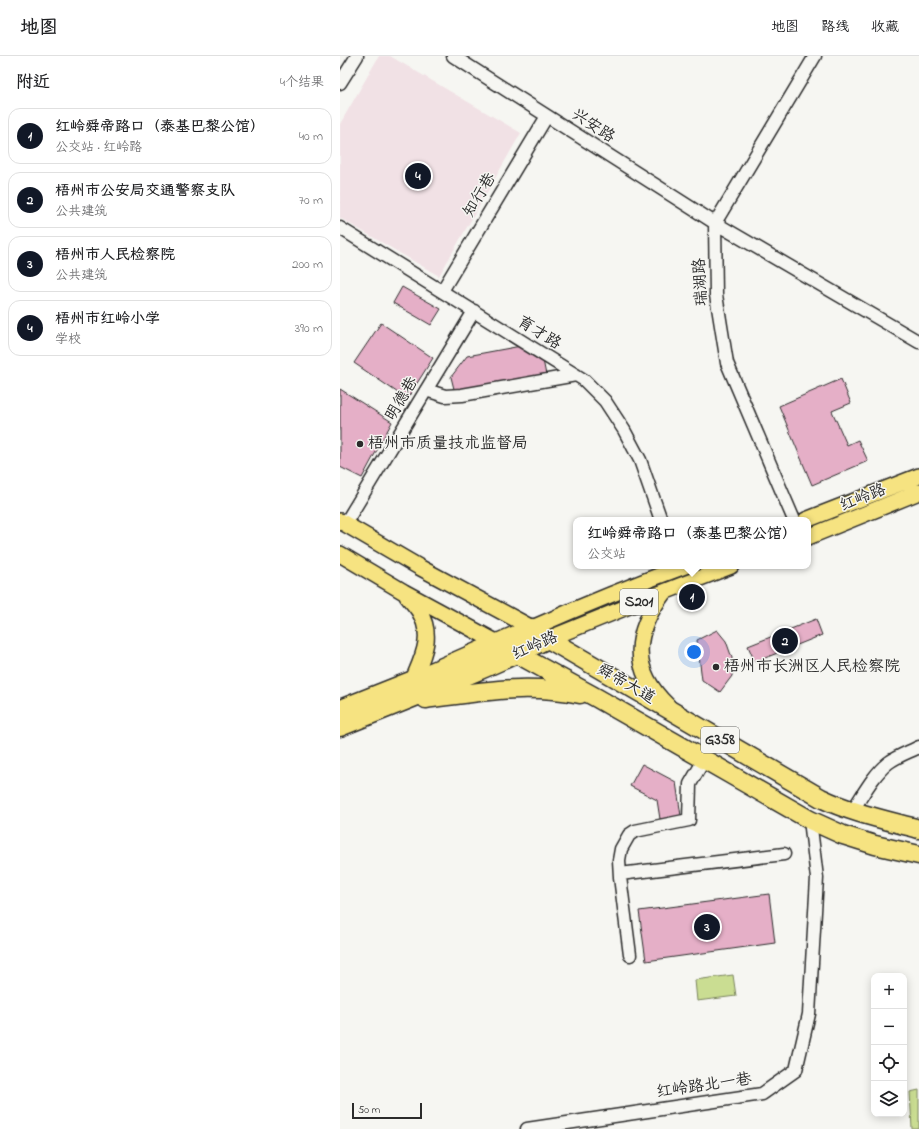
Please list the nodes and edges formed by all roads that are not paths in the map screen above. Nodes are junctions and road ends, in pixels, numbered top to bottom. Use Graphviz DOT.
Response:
graph roads {
  1 [pos="357,56"];
  2 [pos="453,56"];
  3 [pos="814,56"];
  4 [pos="340,83"];
  5 [pos="547,116"];
  6 [pos="715,223"];
  7 [pos="340,228"];
  8 [pos="442,291"];
  9 [pos="474,311"];
  10 [pos="919,342"];
  11 [pos="576,375"];
  12 [pos="426,390"];
  13 [pos="919,476"];
  14 [pos="919,492"];
  15 [pos="661,517"];
  16 [pos="793,517"];
  17 [pos="811,518"];
  18 [pos="342,523"];
  19 [pos="811,535"];
  20 [pos="340,554"];
  21 [pos="675,569"];
  22 [pos="723,569"];
  23 [pos="404,592"];
  24 [pos="664,592"];
  25 [pos="532,628"];
  26 [pos="548,639"];
  27 [pos="498,643"];
  28 [pos="517,654"];
  29 [pos="413,680"];
  30 [pos="597,698"];
  31 [pos="400,703"];
  32 [pos="340,709"];
  33 [pos="675,714"];
  34 [pos="340,727"];
  35 [pos="919,747"];
  36 [pos="704,760"];
  37 [pos="852,811"];
  38 [pos="810,820"];
  39 [pos="919,829"];
  40 [pos="784,854"];
  41 [pos="919,855"];
  42 [pos="620,874"];
  43 [pos="630,955"];
  44 [pos="527,1129"];
  1 -- 4 [label="street"];
  2 -- 5 [label="street, 兴安路"];
  3 -- 6 [label="street"];
  5 -- 6 [label="street, 兴安路"];
  5 -- 8 [label="street, 知行巷"];
  6 -- 10 [label="street, 兴安路"];
  6 -- 16 [label="street, 瑞湖路"];
  7 -- 8 [label="street, 育才路"];
  8 -- 9 [label="street, 育才路"];
  9 -- 11 [label="street, 育才路"];
  9 -- 12 [label="street, 明德巷"];
  11 -- 12 [label="street"];
  11 -- 15 [label="street, 育才路"];
  12 -- 18 [label="street, 明德巷"];
  13 -- 17 [label="main road, 红岭路"];
  14 -- 19 [label="main road, 红岭路"];
  18 -- 25 [label="main road, 舜帝大道"];
  20 -- 23 [label="main road"];
  21 -- 25 [label="main road, 红岭路 / S201"];
  22 -- 24 [label="main road, 红岭路 / S201"];
  23 -- 27 [label="main road"];
  23 -- 29 [label="main road"];
  24 -- 26 [label="main road, 红岭路 / S201"];
  24 -- 33 [label="main road"];
  25 -- 26 [label="highway, 舜帝大道 / G358"];
  25 -- 27 [label="highway, 红岭路"];
  26 -- 28 [label="highway, 红岭路"];
  26 -- 33 [label="highway, 舜帝大道 / G358"];
  27 -- 28 [label="highway, G358"];
  27 -- 29 [label="highway, 红岭路"];
  28 -- 30 [label="highway, 舜帝大道 / G358"];
  28 -- 31 [label="highway, 红岭路"];
  29 -- 32 [label="highway, 红岭路"];
  30 -- 31 [label="highway"];
  30 -- 36 [label="highway, 舜帝大道 / G358"];
  31 -- 34 [label="highway, 红岭路"];
  33 -- 37 [label="highway, 舜帝大道 / G358"];
  35 -- 37 [label="street"];
  36 -- 38 [label="highway, 舜帝大道 / G358"];
  36 -- 42 [label="street"];
  37 -- 39 [label="highway, 舜帝大道 / G358"];
  38 -- 41 [label="highway, 舜帝大道 / G358"];
  38 -- 44 [label="street, 红岭路北一巷"];
  40 -- 42 [label="street"];
  42 -- 43 [label="street"];
}
